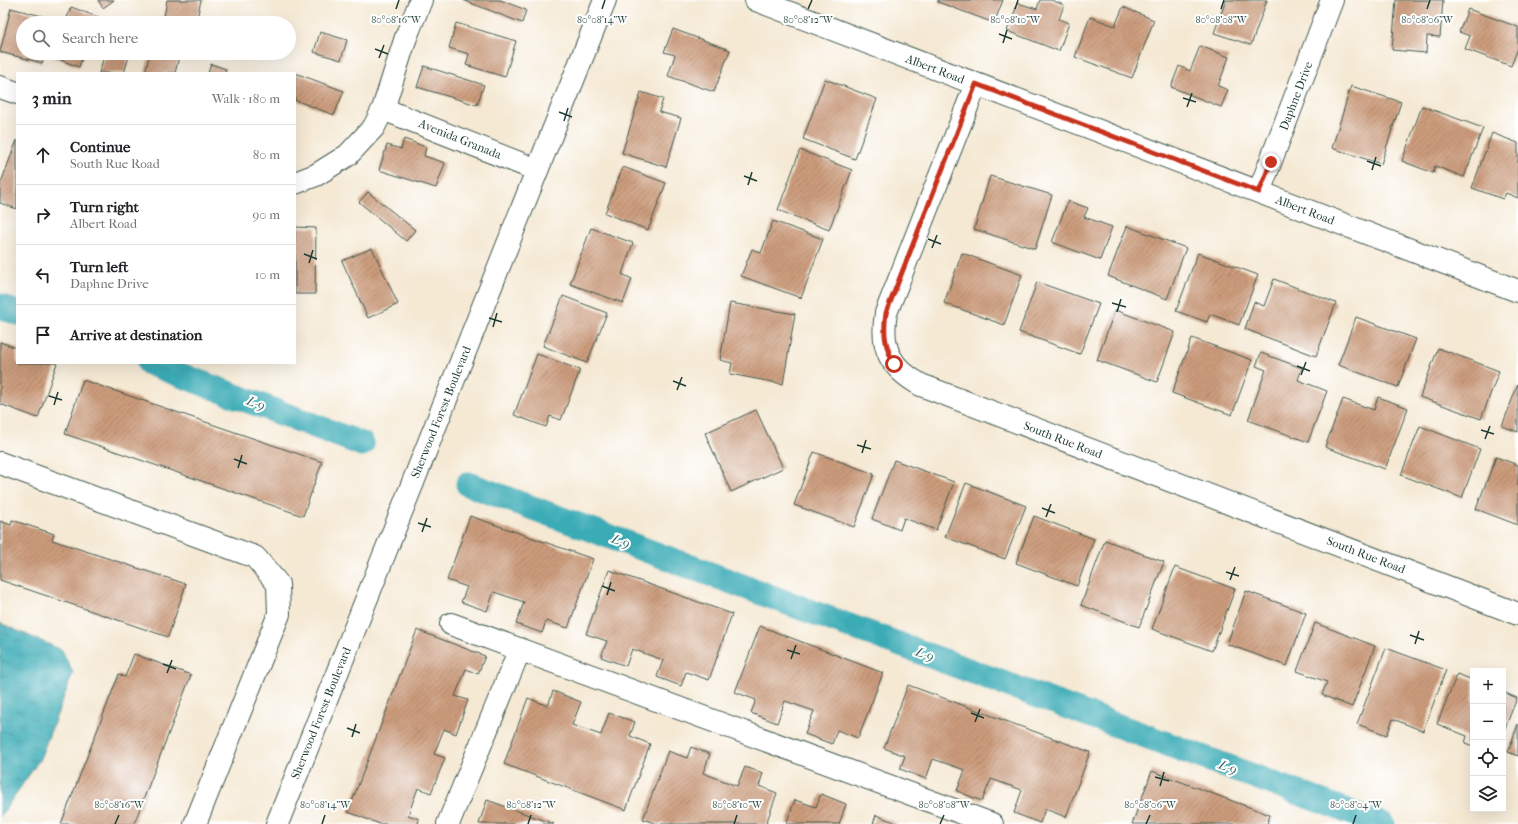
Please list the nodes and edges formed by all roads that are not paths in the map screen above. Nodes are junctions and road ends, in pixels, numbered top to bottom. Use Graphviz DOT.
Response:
graph roads {
  1 [pos="420,0"];
  2 [pos="605,0"];
  3 [pos="756,0"];
  4 [pos="1332,0"];
  5 [pos="976,84"];
  6 [pos="0,87"];
  7 [pos="16,93"];
  8 [pos="383,109"];
  9 [pos="537,170"];
  10 [pos="296,183"];
  11 [pos="1259,192"];
  12 [pos="1518,291"];
  13 [pos="0,463"];
  14 [pos="1518,614"];
  15 [pos="451,624"];
  16 [pos="520,649"];
  17 [pos="959,818"];
  18 [pos="196,824"];
  19 [pos="277,824"];
  20 [pos="448,824"];
  21 [pos="992,824"];
  1 -- 8 [label="street"];
  2 -- 9 [label="street, Sherwood Forest Boulevard"];
  3 -- 5 [label="street, Albert Road"];
  4 -- 11 [label="street, Daphne Drive"];
  5 -- 11 [label="street, Albert Road"];
  5 -- 14 [label="street, South Rue Road"];
  6 -- 7 [label="street"];
  8 -- 9 [label="street, Avenida Granada"];
  8 -- 10 [label="street"];
  9 -- 19 [label="street, Sherwood Forest Boulevard"];
  11 -- 12 [label="street, Albert Road"];
  13 -- 18 [label="street"];
  15 -- 16 [label="street"];
  16 -- 17 [label="street"];
  16 -- 20 [label="street"];
  17 -- 21 [label="street"];
}
